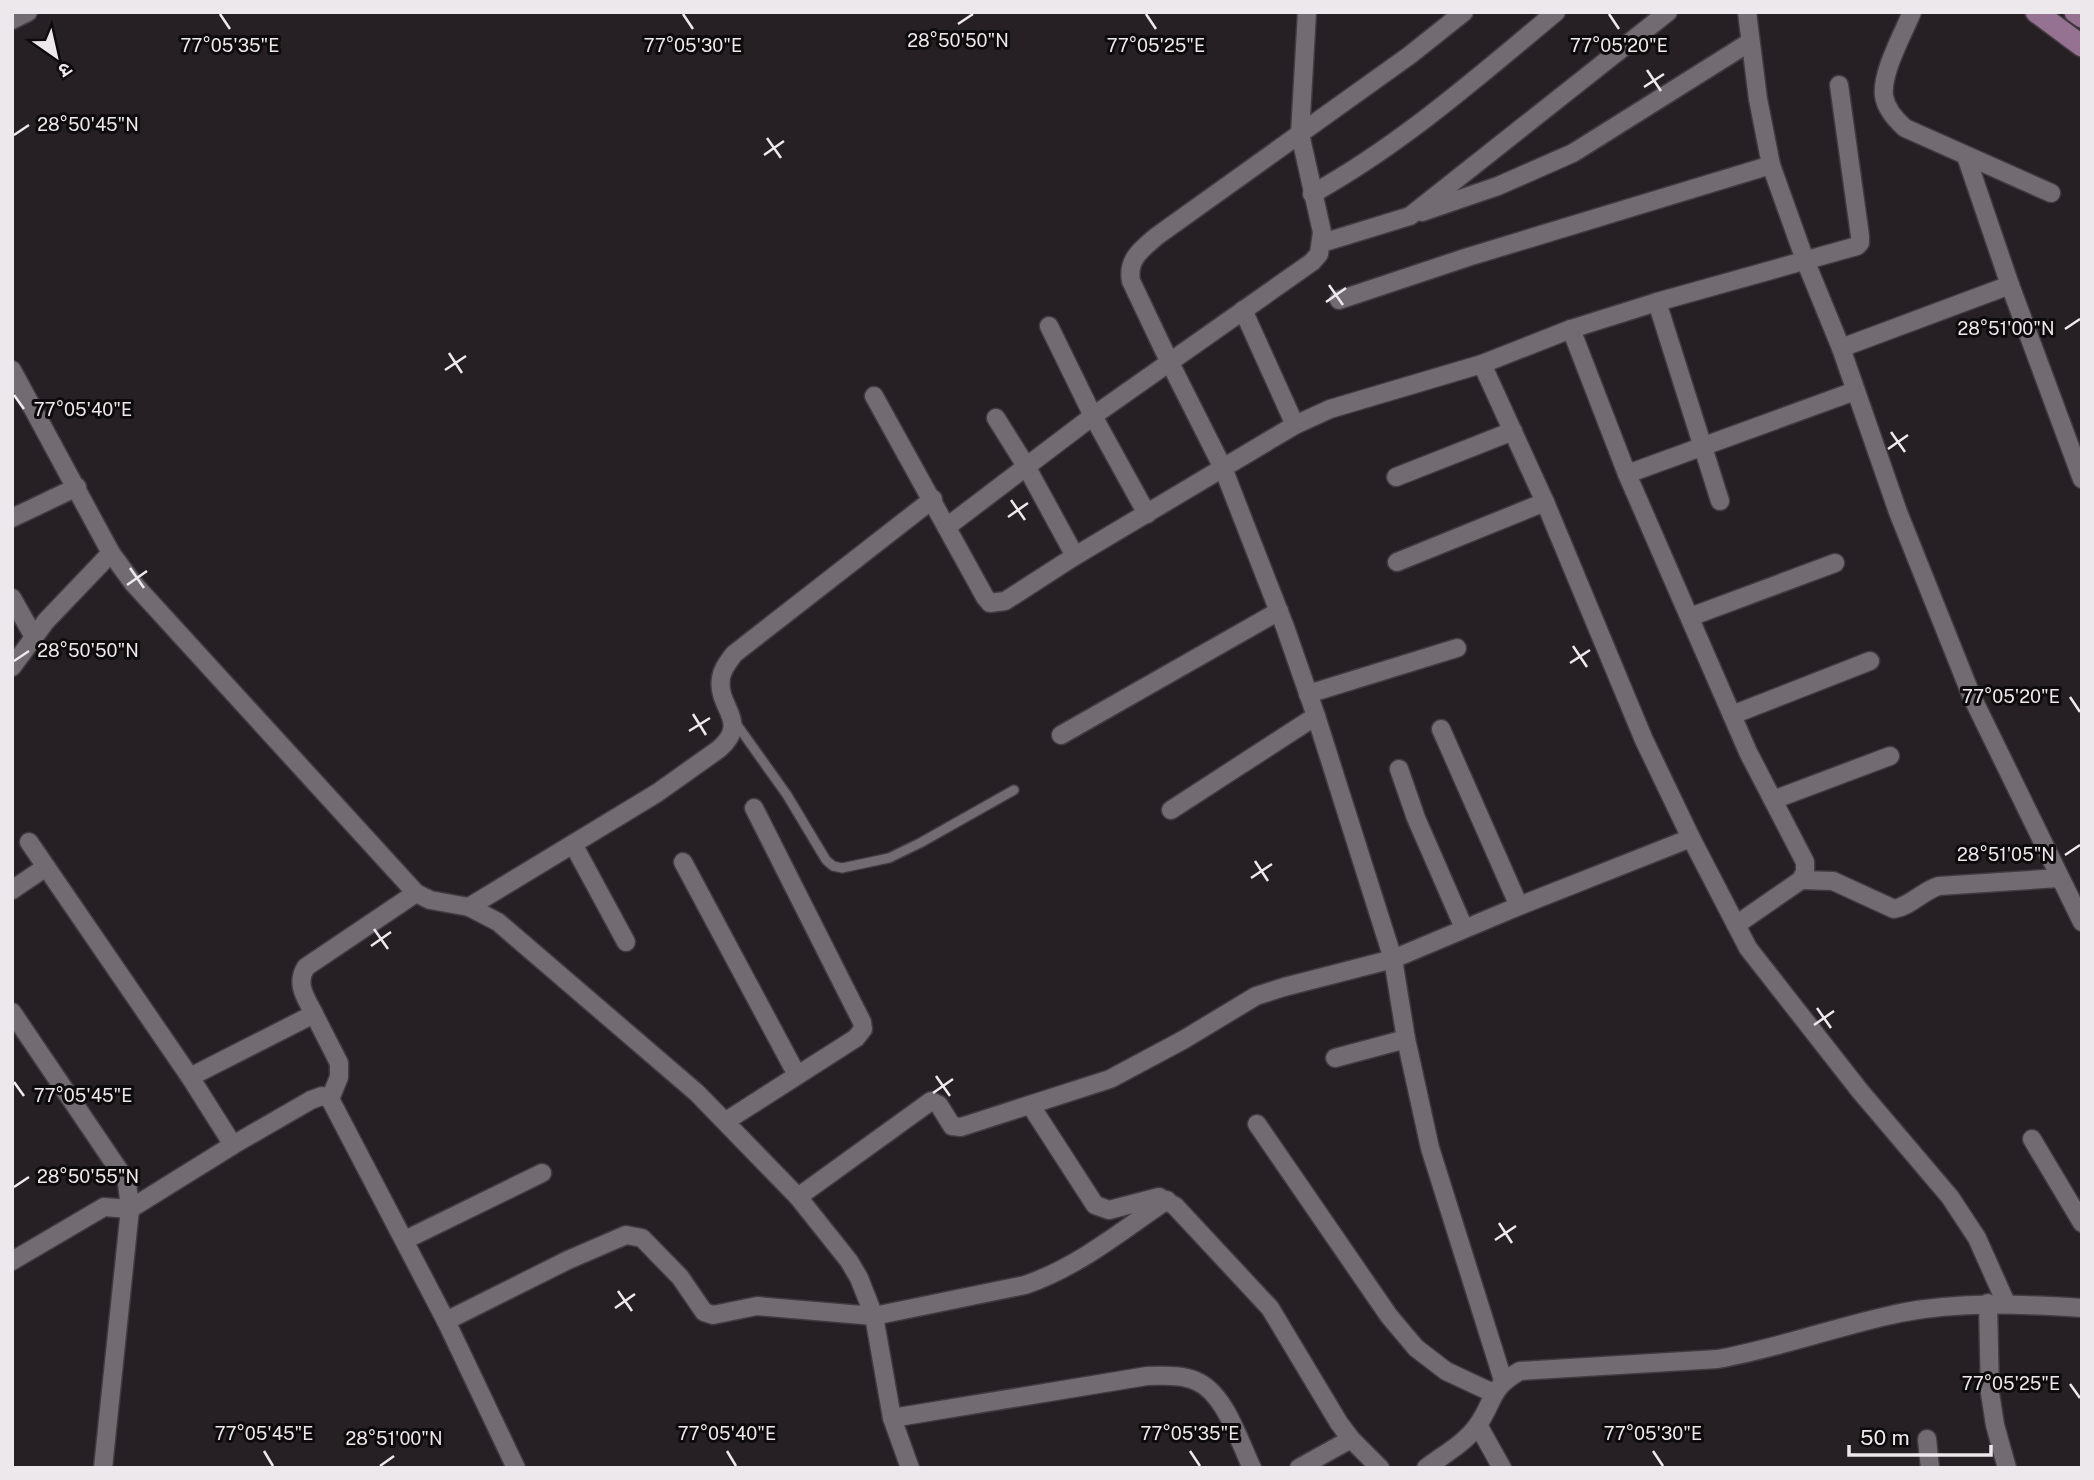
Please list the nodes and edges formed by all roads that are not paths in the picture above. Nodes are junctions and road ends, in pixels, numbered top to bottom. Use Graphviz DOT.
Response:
graph roads {
  1 [pos="28,12"];
  2 [pos="1307,12"];
  3 [pos="1464,12"];
  4 [pos="1556,12"];
  5 [pos="1668,12"];
  6 [pos="1747,12"];
  7 [pos="1912,12"];
  8 [pos="2036,12"];
  9 [pos="2075,12"];
  10 [pos="2082,17"];
  11 [pos="12,20"];
  12 [pos="1750,42"];
  13 [pos="2082,46"];
  14 [pos="1839,85"];
  15 [pos="1300,134"];
  16 [pos="1966,156"];
  17 [pos="1771,164"];
  18 [pos="2051,193"];
  19 [pos="1312,194"];
  20 [pos="1409,216"];
  21 [pos="1322,243"];
  22 [pos="1805,260"];
  23 [pos="2010,285"];
  24 [pos="1339,300"];
  25 [pos="1657,302"];
  26 [pos="1243,310"];
  27 [pos="1049,326"];
  28 [pos="1571,329"];
  29 [pos="1841,348"];
  30 [pos="1169,361"];
  31 [pos="1482,363"];
  32 [pos="12,370"];
  33 [pos="1855,391"];
  34 [pos="874,396"];
  35 [pos="1093,416"];
  36 [pos="996,418"];
  37 [pos="1295,425"];
  38 [pos="1513,431"];
  39 [pos="1703,445"];
  40 [pos="1026,466"];
  41 [pos="1223,468"];
  42 [pos="1627,474"];
  43 [pos="1396,477"];
  44 [pos="2082,478"];
  45 [pos="77,487"];
  46 [pos="933,499"];
  47 [pos="1720,501"];
  48 [pos="1545,502"];
  49 [pos="1147,514"];
  50 [pos="12,518"];
  51 [pos="948,526"];
  52 [pos="111,553"];
  53 [pos="1075,556"];
  54 [pos="1397,562"];
  55 [pos="1835,563"];
  56 [pos="12,598"];
  57 [pos="1279,611"];
  58 [pos="1690,617"];
  59 [pos="34,637"];
  60 [pos="1457,648"];
  61 [pos="1870,661"];
  62 [pos="12,667"];
  63 [pos="1308,694"];
  64 [pos="1732,715"];
  65 [pos="1316,716"];
  66 [pos="732,718"];
  67 [pos="1441,729"];
  68 [pos="1061,735"];
  69 [pos="1890,756"];
  70 [pos="1399,769"];
  71 [pos="1014,790"];
  72 [pos="1773,800"];
  73 [pos="754,808"];
  74 [pos="1171,810"];
  75 [pos="1691,838"];
  76 [pos="29,842"];
  77 [pos="573,844"];
  78 [pos="682,862"];
  79 [pos="46,867"];
  80 [pos="2060,878"];
  81 [pos="1801,880"];
  82 [pos="12,890"];
  83 [pos="416,893"];
  84 [pos="1518,905"];
  85 [pos="469,907"];
  86 [pos="2082,922"];
  87 [pos="1736,925"];
  88 [pos="1464,929"];
  89 [pos="626,942"];
  90 [pos="1393,959"];
  91 [pos="12,1012"];
  92 [pos="314,1014"];
  93 [pos="1405,1039"];
  94 [pos="1335,1058"];
  95 [pos="797,1075"];
  96 [pos="190,1077"];
  97 [pos="330,1099"];
  98 [pos="1031,1106"];
  99 [pos="726,1121"];
  100 [pos="1257,1124"];
  101 [pos="2032,1139"];
  102 [pos="233,1145"];
  103 [pos="542,1173"];
  104 [pos="798,1197"];
  105 [pos="1167,1200"];
  106 [pos="130,1209"];
  107 [pos="2082,1223"];
  108 [pos="405,1240"];
  109 [pos="12,1261"];
  110 [pos="1997,1303"];
  111 [pos="2082,1308"];
  112 [pos="874,1316"];
  113 [pos="446,1321"];
  114 [pos="1498,1386"];
  115 [pos="892,1418"];
  116 [pos="1478,1425"];
  117 [pos="1927,1438"];
  118 [pos="1352,1439"];
  119 [pos="103,1468"];
  120 [pos="516,1468"];
  121 [pos="910,1468"];
  122 [pos="1252,1468"];
  123 [pos="1299,1468"];
  124 [pos="1380,1468"];
  125 [pos="1426,1468"];
  126 [pos="1502,1468"];
  127 [pos="1930,1468"];
  128 [pos="2007,1468"];
  1 -- 11 [label="street"];
  2 -- 15 [label="street"];
  3 -- 15 [label="street"];
  4 -- 19 [label="street"];
  5 -- 20 [label="street"];
  6 -- 12 [label="street"];
  7 -- 16 [label="street"];
  8 -- 13 [label="street"];
  9 -- 10 [label="street"];
  12 -- 17 [label="street"];
  12 -- 20 [label="street"];
  14 -- 22 [label="street"];
  15 -- 19 [label="street"];
  15 -- 30 [label="street"];
  16 -- 18 [label="street"];
  16 -- 23 [label="street"];
  17 -- 22 [label="street"];
  17 -- 24 [label="street"];
  19 -- 21 [label="street"];
  20 -- 21 [label="street"];
  21 -- 26 [label="street"];
  22 -- 25 [label="street"];
  22 -- 29 [label="street"];
  23 -- 29 [label="street"];
  23 -- 44 [label="street"];
  25 -- 28 [label="street"];
  25 -- 39 [label="street"];
  26 -- 30 [label="street"];
  26 -- 37 [label="street"];
  27 -- 35 [label="street"];
  28 -- 31 [label="street"];
  28 -- 42 [label="street"];
  29 -- 33 [label="street"];
  30 -- 35 [label="street"];
  30 -- 41 [label="street"];
  31 -- 37 [label="street"];
  31 -- 38 [label="street"];
  32 -- 45 [label="street"];
  33 -- 39 [label="street"];
  33 -- 80 [label="street"];
  34 -- 46 [label="street"];
  35 -- 40 [label="street"];
  35 -- 49 [label="street"];
  36 -- 40 [label="street"];
  37 -- 41 [label="street"];
  38 -- 43 [label="street"];
  38 -- 48 [label="street"];
  39 -- 42 [label="street"];
  39 -- 47 [label="street"];
  40 -- 51 [label="street"];
  40 -- 53 [label="street"];
  41 -- 49 [label="street"];
  41 -- 57 [label="street"];
  42 -- 58 [label="street"];
  45 -- 50 [label="street"];
  45 -- 52 [label="street"];
  46 -- 51 [label="street"];
  46 -- 66 [label="street"];
  48 -- 54 [label="street"];
  48 -- 75 [label="street"];
  49 -- 53 [label="street"];
  51 -- 53 [label="street"];
  52 -- 59 [label="street"];
  52 -- 83 [label="street"];
  55 -- 58 [label="street"];
  56 -- 59 [label="street"];
  57 -- 63 [label="street"];
  57 -- 68 [label="street"];
  58 -- 64 [label="street"];
  59 -- 62 [label="street"];
  60 -- 63 [label="street"];
  61 -- 64 [label="street"];
  63 -- 65 [label="street"];
  64 -- 72 [label="street"];
  65 -- 74 [label="street"];
  65 -- 90 [label="street"];
  66 -- 71 [label="lane"];
  66 -- 77 [label="street"];
  67 -- 84 [label="street"];
  69 -- 72 [label="street"];
  70 -- 88 [label="street"];
  72 -- 81 [label="street"];
  73 -- 95 [label="street"];
  75 -- 84 [label="street"];
  75 -- 87 [label="street"];
  76 -- 79 [label="street"];
  77 -- 85 [label="street"];
  77 -- 89 [label="street"];
  78 -- 95 [label="street"];
  79 -- 82 [label="street"];
  79 -- 96 [label="street"];
  80 -- 81 [label="street"];
  80 -- 86 [label="street"];
  81 -- 87 [label="street"];
  83 -- 85 [label="street"];
  83 -- 92 [label="street"];
  84 -- 88 [label="street"];
  85 -- 99 [label="street"];
  87 -- 110 [label="street"];
  88 -- 90 [label="street"];
  90 -- 93 [label="street"];
  90 -- 98 [label="street"];
  91 -- 106 [label="street"];
  92 -- 96 [label="street"];
  92 -- 97 [label="street"];
  93 -- 94 [label="street"];
  93 -- 114 [label="street"];
  95 -- 99 [label="street"];
  96 -- 102 [label="street"];
  97 -- 102 [label="street"];
  97 -- 108 [label="street"];
  98 -- 104 [label="street"];
  98 -- 105 [label="street"];
  99 -- 104 [label="street"];
  100 -- 114 [label="street"];
  101 -- 107 [label="street"];
  102 -- 106 [label="street"];
  103 -- 108 [label="street"];
  104 -- 112 [label="street"];
  105 -- 112 [label="street"];
  105 -- 118 [label="street"];
  106 -- 109 [label="street"];
  106 -- 119 [label="street"];
  108 -- 113 [label="street"];
  110 -- 111 [label="street"];
  110 -- 114 [label="street"];
  110 -- 128 [label="street"];
  112 -- 113 [label="street"];
  112 -- 115 [label="street"];
  113 -- 120 [label="street"];
  114 -- 116 [label="street"];
  115 -- 121 [label="street"];
  115 -- 122 [label="street"];
  116 -- 125 [label="street"];
  116 -- 126 [label="street"];
  117 -- 127 [label="street"];
  118 -- 123 [label="street"];
  118 -- 124 [label="street"];
}
